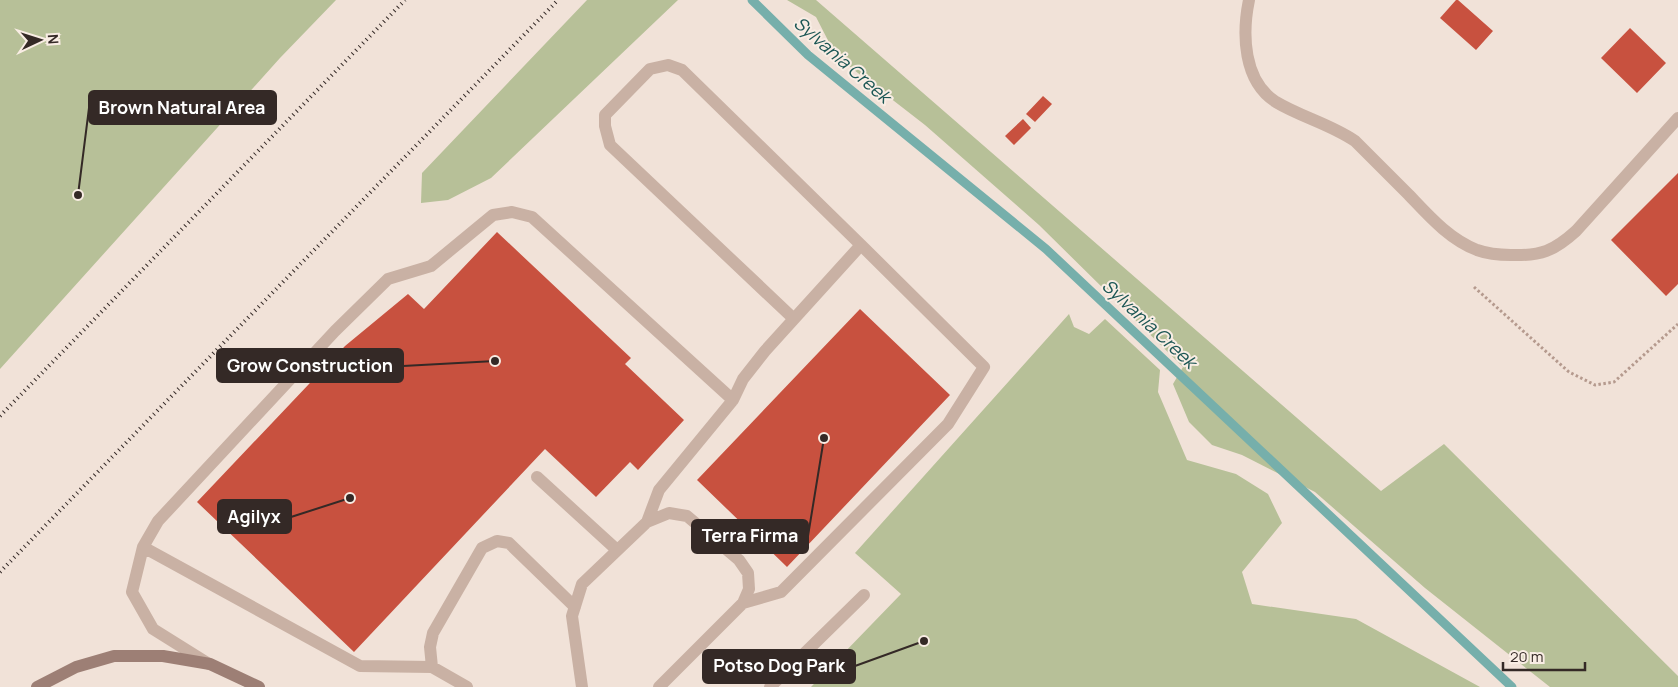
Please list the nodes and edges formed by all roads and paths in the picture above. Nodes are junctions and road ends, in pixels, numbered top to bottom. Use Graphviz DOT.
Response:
graph roads {
  1 [pos="1249,0"];
  2 [pos="1678,118"];
  3 [pos="861,245"];
  4 [pos="1474,287"];
  5 [pos="794,319"];
  6 [pos="1678,324"];
  7 [pos="733,400"];
  8 [pos="537,477"];
  9 [pos="647,522"];
  10 [pos="143,546"];
  11 [pos="617,550"];
  12 [pos="864,595"];
  13 [pos="742,603"];
  14 [pos="575,607"];
  15 [pos="210,664"];
  16 [pos="432,667"];
  17 [pos="37,687"];
  18 [pos="258,687"];
  19 [pos="467,687"];
  20 [pos="582,687"];
  21 [pos="658,687"];
  22 [pos="770,687"];
  1 -- 2 [label="lane"];
  3 -- 5 [label="lane"];
  3 -- 5 [label="lane"];
  3 -- 13 [label="lane"];
  4 -- 6 [label="path"];
  5 -- 7 [label="lane"];
  7 -- 9 [label="lane"];
  7 -- 10 [label="lane"];
  8 -- 11 [label="lane"];
  9 -- 11 [label="lane"];
  9 -- 13 [label="lane"];
  10 -- 15 [label="lane"];
  10 -- 16 [label="lane"];
  11 -- 14 [label="lane"];
  12 -- 22 [label="lane"];
  13 -- 21 [label="lane"];
  14 -- 16 [label="lane"];
  14 -- 20 [label="lane"];
  15 -- 17 [label="street"];
  15 -- 18 [label="street"];
  16 -- 19 [label="lane"];
}
